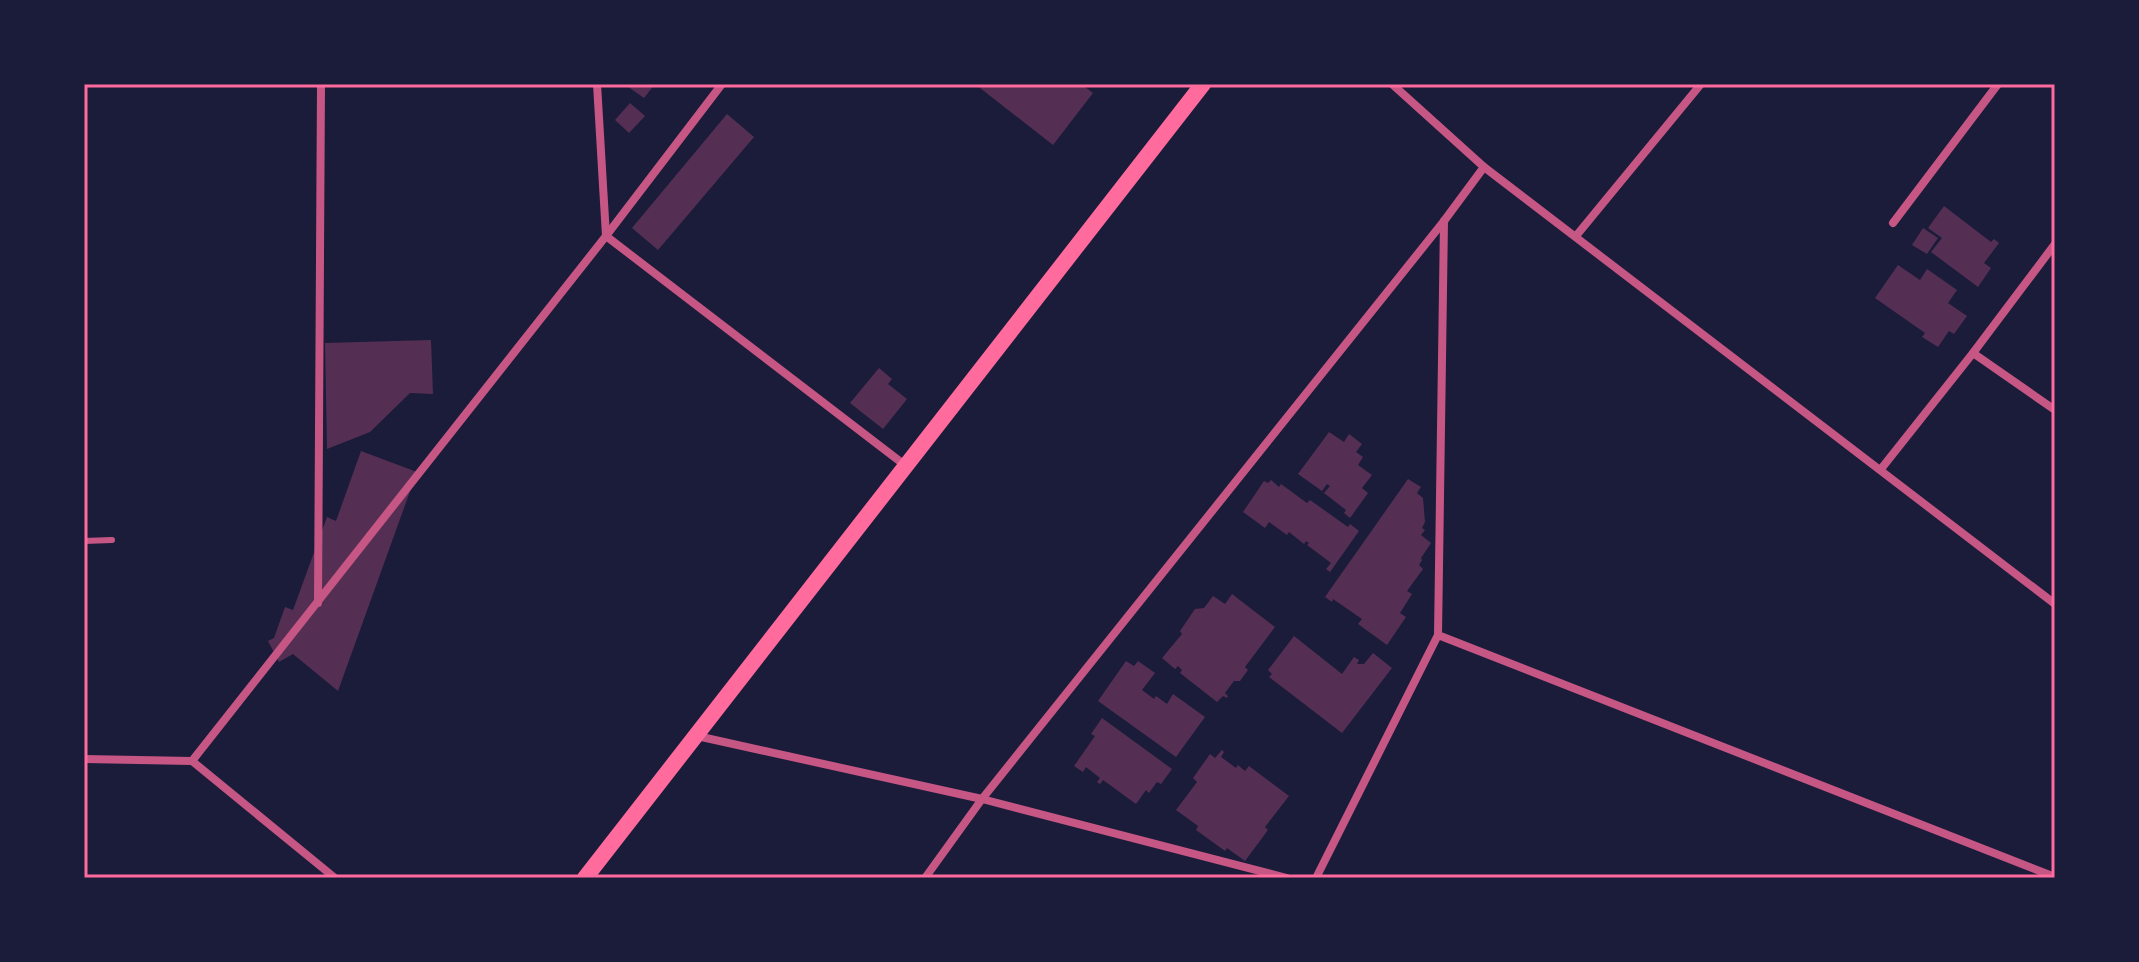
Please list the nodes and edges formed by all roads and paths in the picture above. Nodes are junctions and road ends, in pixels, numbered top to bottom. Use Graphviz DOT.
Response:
graph roads {
  1 [pos="321,84"];
  2 [pos="597,84"];
  3 [pos="722,84"];
  4 [pos="1203,84"];
  5 [pos="1392,84"];
  6 [pos="1701,84"];
  7 [pos="1998,84"];
  8 [pos="1484,167"];
  9 [pos="1444,221"];
  10 [pos="1893,223"];
  11 [pos="606,236"];
  12 [pos="1576,236"];
  13 [pos="2055,244"];
  14 [pos="1973,353"];
  15 [pos="2055,410"];
  16 [pos="906,466"];
  17 [pos="1881,469"];
  18 [pos="112,540"];
  19 [pos="84,541"];
  20 [pos="318,603"];
  21 [pos="2055,604"];
  22 [pos="1438,635"];
  23 [pos="696,735"];
  24 [pos="84,759"];
  25 [pos="192,761"];
  26 [pos="982,799"];
  27 [pos="2055,877"];
  28 [pos="335,878"];
  29 [pos="585,878"];
  30 [pos="925,878"];
  31 [pos="1287,878"];
  32 [pos="1316,878"];
  1 -- 20 [label="street"];
  2 -- 11 [label="street"];
  3 -- 11 [label="street"];
  4 -- 16 [label="main road"];
  5 -- 8 [label="street"];
  6 -- 12 [label="street"];
  7 -- 10 [label="street"];
  8 -- 9 [label="street"];
  8 -- 12 [label="street"];
  9 -- 22 [label="street"];
  9 -- 26 [label="street"];
  11 -- 16 [label="street"];
  11 -- 20 [label="street"];
  12 -- 17 [label="street"];
  13 -- 14 [label="street"];
  14 -- 15 [label="street"];
  14 -- 17 [label="street"];
  16 -- 23 [label="main road"];
  17 -- 21 [label="street"];
  18 -- 19 [label="lane"];
  20 -- 25 [label="street"];
  22 -- 27 [label="street"];
  22 -- 32 [label="street"];
  23 -- 26 [label="street"];
  23 -- 29 [label="main road"];
  24 -- 25 [label="street"];
  25 -- 28 [label="street"];
  26 -- 30 [label="street"];
  26 -- 31 [label="street"];
}
